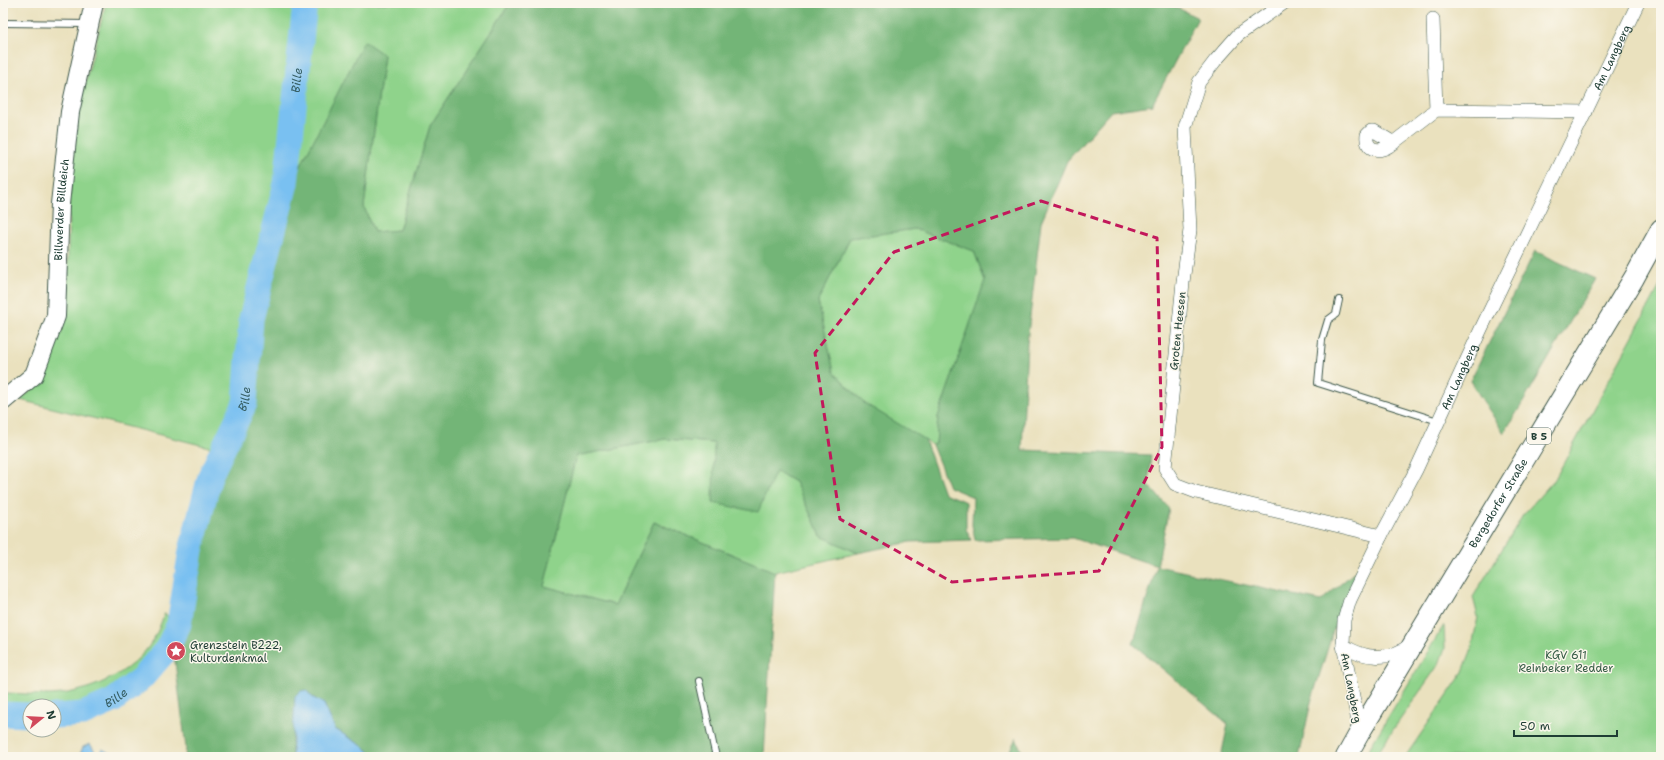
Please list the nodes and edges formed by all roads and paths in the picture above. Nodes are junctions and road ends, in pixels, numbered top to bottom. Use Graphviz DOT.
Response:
graph roads {
  1 [pos="94,3"];
  2 [pos="1284,3"];
  3 [pos="1638,3"];
  4 [pos="1434,19"];
  5 [pos="3,23"];
  6 [pos="89,24"];
  7 [pos="1436,110"];
  8 [pos="1586,112"];
  9 [pos="1394,143"];
  10 [pos="1661,229"];
  11 [pos="1339,300"];
  12 [pos="3,401"];
  13 [pos="1438,421"];
  14 [pos="1381,536"];
  15 [pos="1414,642"];
  16 [pos="1343,645"];
  17 [pos="699,681"];
  18 [pos="1360,732"];
  19 [pos="716,757"];
  20 [pos="1346,757"];
  1 -- 6 [label="street, Billwerder Billdeich"];
  2 -- 14 [label="street, Groten Heesen"];
  3 -- 8 [label="street, Am Langberg"];
  4 -- 7 [label="street"];
  5 -- 6 [label="lane"];
  6 -- 12 [label="street, Billwerder Billdeich"];
  7 -- 8 [label="street"];
  7 -- 9 [label="street"];
  8 -- 13 [label="street, Am Langberg"];
  10 -- 15 [label="main road, Bergedorfer Straße / B 5"];
  11 -- 13 [label="lane"];
  13 -- 14 [label="street, Am Langberg"];
  14 -- 16 [label="street, Am Langberg"];
  15 -- 16 [label="street, Am Langberg"];
  15 -- 18 [label="main road, Bergedorfer Straße / B 5"];
  16 -- 18 [label="street, Am Langberg"];
  17 -- 19 [label="lane"];
  18 -- 20 [label="main road, Bergedorfer Straße / B 5"];
}
